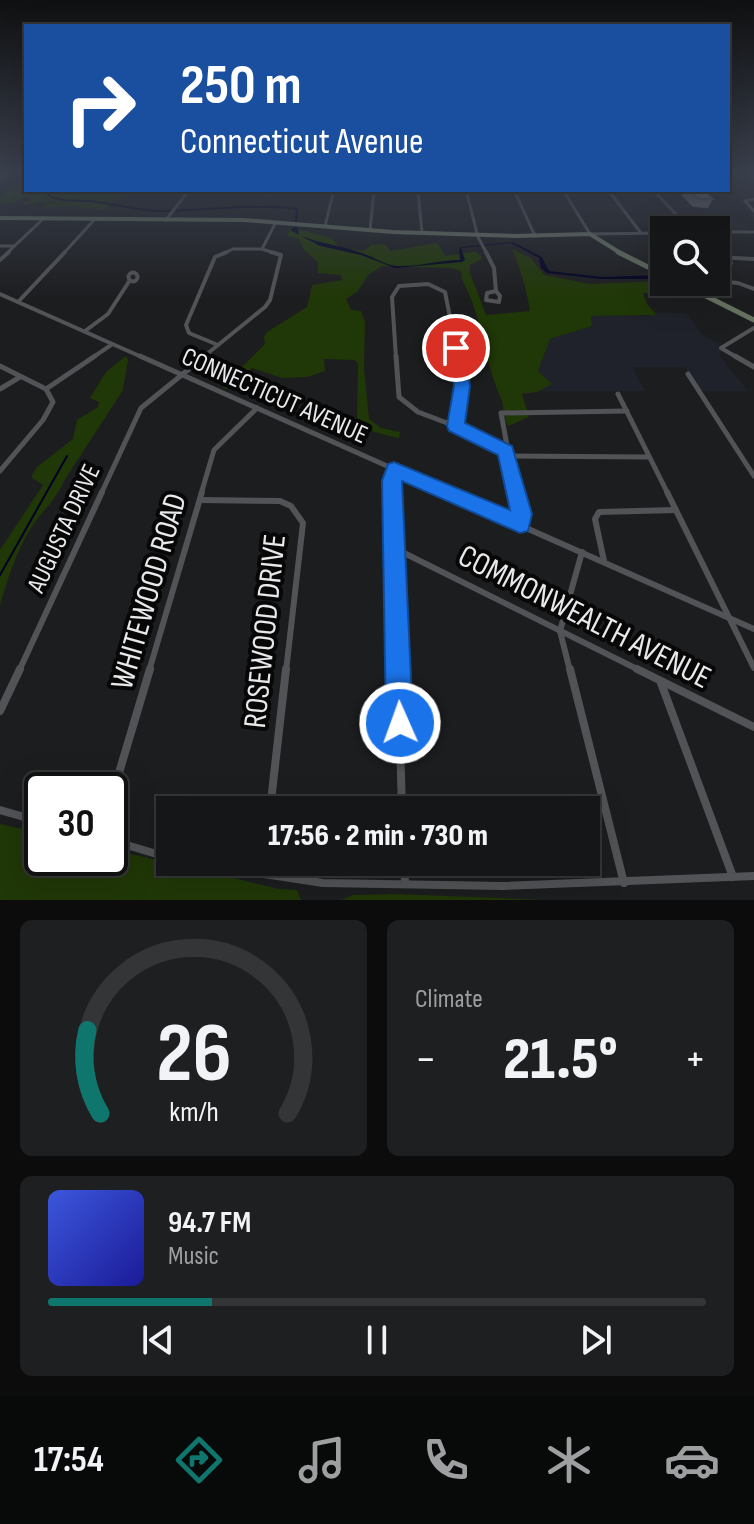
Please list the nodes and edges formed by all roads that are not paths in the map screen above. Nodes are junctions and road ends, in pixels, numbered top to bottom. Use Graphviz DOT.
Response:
graph roads {
  1 [pos="170,215"];
  2 [pos="328,215"];
  3 [pos="372,215"];
  4 [pos="420,215"];
  5 [pos="472,215"];
  6 [pos="525,215"];
  7 [pos="578,215"];
  8 [pos="627,215"];
  9 [pos="0,218"];
  10 [pos="44,218"];
  11 [pos="95,219"];
  12 [pos="166,220"];
  13 [pos="276,222"];
  14 [pos="325,226"];
  15 [pos="370,230"];
  16 [pos="730,232"];
  17 [pos="754,232"];
  18 [pos="422,233"];
  19 [pos="641,233"];
  20 [pos="650,233"];
  21 [pos="590,234"];
  22 [pos="477,235"];
  23 [pos="535,236"];
  24 [pos="0,246"];
  25 [pos="14,246"];
  26 [pos="262,249"];
  27 [pos="730,257"];
  28 [pos="754,259"];
  29 [pos="0,260"];
  30 [pos="650,268"];
  31 [pos="130,280"];
  32 [pos="730,283"];
  33 [pos="754,289"];
  34 [pos="496,291"];
  35 [pos="0,294"];
  36 [pos="706,296"];
  37 [pos="18,302"];
  38 [pos="754,320"];
  39 [pos="754,328"];
  40 [pos="84,331"];
  41 [pos="112,344"];
  42 [pos="218,345"];
  43 [pos="0,366"];
  44 [pos="754,367"];
  45 [pos="688,374"];
  46 [pos="20,376"];
  47 [pos="180,377"];
  48 [pos="0,389"];
  49 [pos="46,389"];
  50 [pos="618,394"];
  51 [pos="257,408"];
  52 [pos="627,411"];
  53 [pos="455,426"];
  54 [pos="507,454"];
  55 [pos="649,457"];
  56 [pos="394,469"];
  57 [pos="0,471"];
  58 [pos="754,476"];
  59 [pos="200,500"];
  60 [pos="676,510"];
  61 [pos="520,524"];
  62 [pos="394,548"];
  63 [pos="582,552"];
  64 [pos="604,562"];
  65 [pos="729,618"];
  66 [pos="754,629"];
  67 [pos="560,631"];
  68 [pos="754,668"];
  69 [pos="660,681"];
  70 [pos="0,711"];
  71 [pos="754,727"];
  72 [pos="119,772"];
  73 [pos="272,796"];
  74 [pos="402,796"];
  75 [pos="0,810"];
  76 [pos="24,817"];
  77 [pos="128,845"];
  78 [pos="156,854"];
  79 [pos="276,876"];
  80 [pos="405,876"];
  81 [pos="754,876"];
  82 [pos="733,877"];
  83 [pos="405,883"];
  84 [pos="624,883"];
  1 -- 12 [label="street"];
  2 -- 14 [label="street"];
  3 -- 15 [label="street"];
  4 -- 18 [label="street"];
  5 -- 22 [label="street"];
  6 -- 23 [label="street"];
  7 -- 21 [label="street"];
  8 -- 19 [label="street"];
  9 -- 10 [label="main road"];
  10 -- 11 [label="main road"];
  10 -- 25 [label="street"];
  11 -- 12 [label="main road"];
  11 -- 37 [label="street"];
  12 -- 13 [label="main road"];
  13 -- 14 [label="main road"];
  13 -- 26 [label="street"];
  14 -- 15 [label="main road"];
  15 -- 18 [label="main road"];
  16 -- 17 [label="street"];
  18 -- 22 [label="main road"];
  19 -- 20 [label="street"];
  19 -- 21 [label="street"];
  21 -- 23 [label="main road"];
  21 -- 30 [label="main road"];
  22 -- 23 [label="main road"];
  22 -- 34 [label="street"];
  24 -- 25 [label="street"];
  25 -- 29 [label="street"];
  26 -- 42 [label="street, AUGUSTA DRIVE"];
  26 -- 42 [label="street"];
  27 -- 28 [label="street"];
  31 -- 40 [label="street"];
  32 -- 33 [label="street"];
  35 -- 37 [label="street, CONNECTICUT AVENUE"];
  36 -- 38 [label="main road"];
  37 -- 40 [label="street, CONNECTICUT AVENUE"];
  39 -- 44 [label="street"];
  40 -- 41 [label="street, CONNECTICUT AVENUE"];
  41 -- 47 [label="street, CONNECTICUT AVENUE"];
  41 -- 49 [label="street"];
  42 -- 47 [label="street, AUGUSTA DRIVE"];
  43 -- 46 [label="street"];
  45 -- 58 [label="street"];
  46 -- 48 [label="street"];
  46 -- 49 [label="street"];
  47 -- 51 [label="street, CONNECTICUT AVENUE"];
  47 -- 70 [label="street, AUGUSTA DRIVE"];
  49 -- 57 [label="street"];
  50 -- 52 [label="street"];
  51 -- 56 [label="street, CONNECTICUT AVENUE"];
  51 -- 59 [label="street, WHITEWOOD ROAD"];
  52 -- 54 [label="street"];
  52 -- 55 [label="street"];
  53 -- 53 [label="street"];
  53 -- 54 [label="street"];
  54 -- 55 [label="street"];
  54 -- 61 [label="street"];
  55 -- 60 [label="street"];
  56 -- 61 [label="street, CONNECTICUT AVENUE"];
  56 -- 62 [label="street"];
  59 -- 72 [label="street, WHITEWOOD ROAD"];
  59 -- 73 [label="street, ROSEWOOD DRIVE"];
  60 -- 64 [label="street"];
  60 -- 65 [label="street"];
  61 -- 63 [label="street, CONNECTICUT AVENUE"];
  62 -- 67 [label="street, COMMONWEALTH AVENUE"];
  62 -- 74 [label="street"];
  63 -- 64 [label="street, CONNECTICUT AVENUE"];
  63 -- 67 [label="street"];
  64 -- 65 [label="street, CONNECTICUT AVENUE"];
  65 -- 66 [label="street, CONNECTICUT AVENUE"];
  65 -- 68 [label="street"];
  67 -- 69 [label="street, COMMONWEALTH AVENUE"];
  67 -- 84 [label="street"];
  69 -- 71 [label="street, COMMONWEALTH AVENUE"];
  69 -- 82 [label="street"];
  75 -- 76 [label="street"];
  77 -- 78 [label="street"];
  79 -- 83 [label="street"];
  80 -- 83 [label="street"];
  81 -- 82 [label="street"];
  82 -- 84 [label="street"];
  83 -- 84 [label="street"];
}
